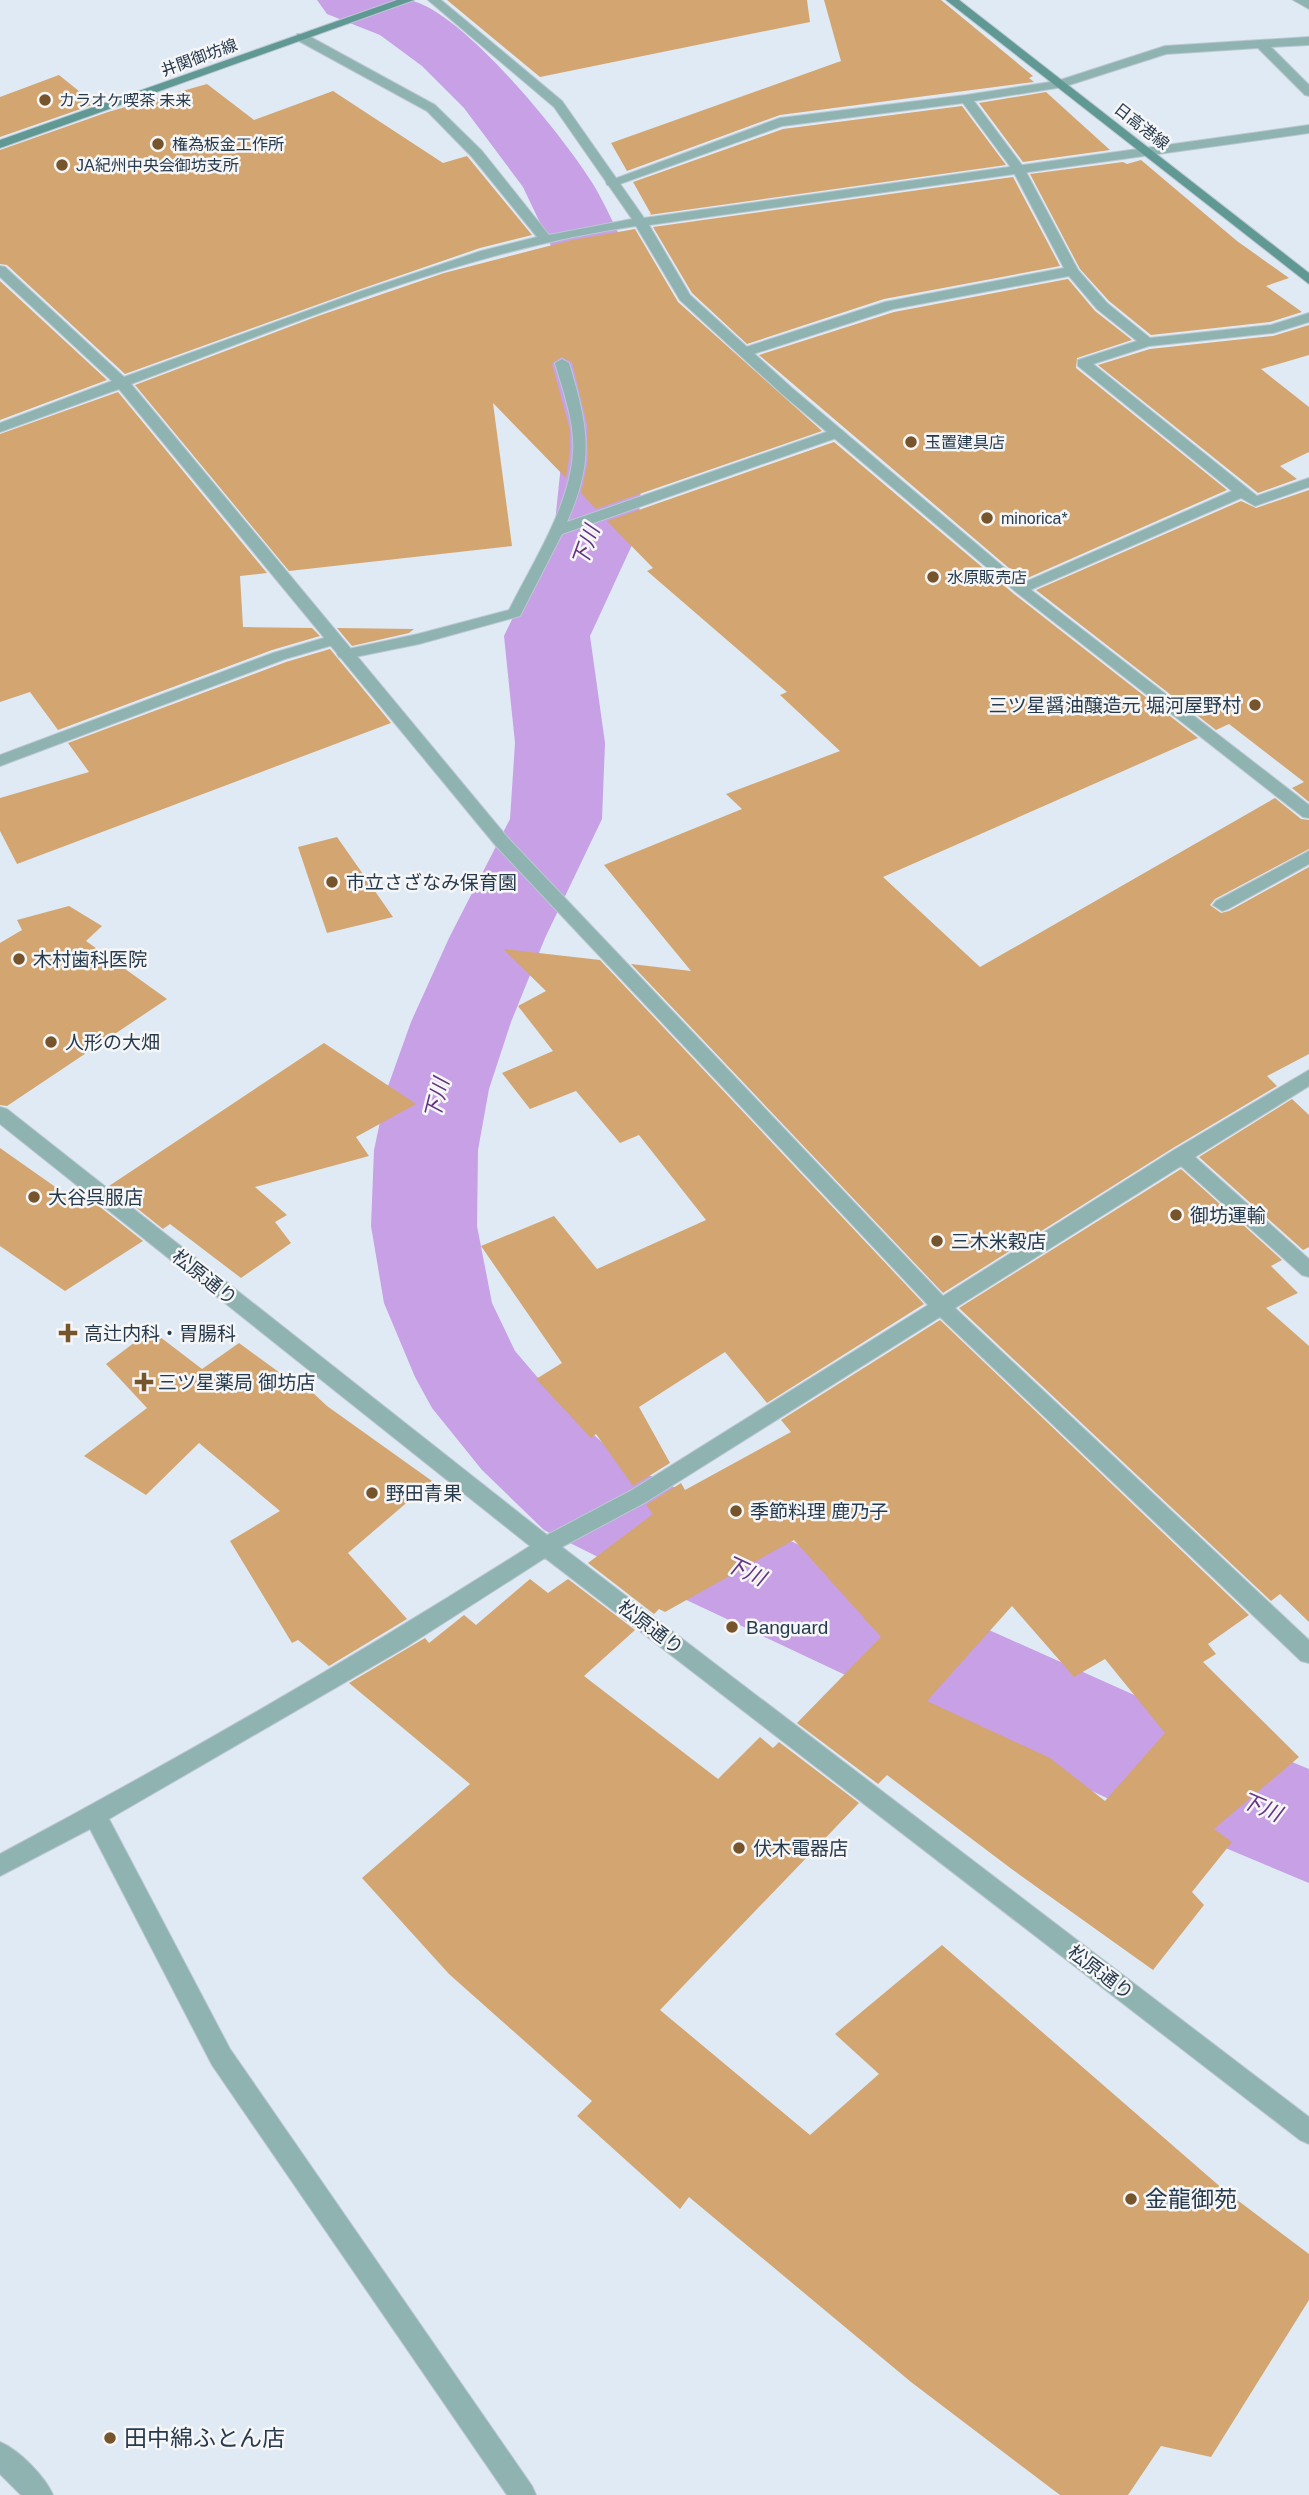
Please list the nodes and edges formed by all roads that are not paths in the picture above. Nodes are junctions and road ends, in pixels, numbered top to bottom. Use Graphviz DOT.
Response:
graph roads {
  1 [pos="408,0"];
  2 [pos="433,0"];
  3 [pos="952,0"];
  4 [pos="1299,0"];
  5 [pos="1309,5"];
  6 [pos="301,37"];
  7 [pos="1309,41"];
  8 [pos="1261,44"];
  9 [pos="1059,83"];
  10 [pos="1309,92"];
  11 [pos="967,99"];
  12 [pos="1309,129"];
  13 [pos="0,144"];
  14 [pos="1144,151"];
  15 [pos="1018,168"];
  16 [pos="612,182"];
  17 [pos="641,223"];
  18 [pos="547,240"];
  19 [pos="0,270"];
  20 [pos="1072,271"];
  21 [pos="1309,280"];
  22 [pos="1309,317"];
  23 [pos="1147,342"];
  24 [pos="745,352"];
  25 [pos="562,363"];
  26 [pos="122,383"];
  27 [pos="0,428"];
  28 [pos="837,433"];
  29 [pos="1309,482"];
  30 [pos="1241,492"];
  31 [pos="561,530"];
  32 [pos="1021,589"];
  33 [pos="334,640"];
  34 [pos="345,654"];
  35 [pos="0,761"];
  36 [pos="1309,813"];
  37 [pos="502,842"];
  38 [pos="1309,857"];
  39 [pos="560,901"];
  40 [pos="1222,905"];
  41 [pos="1309,1077"];
  42 [pos="0,1114"];
  43 [pos="1181,1155"];
  44 [pos="1309,1270"];
  45 [pos="941,1306"];
  46 [pos="546,1547"];
  47 [pos="1309,1654"];
  48 [pos="95,1815"];
  49 [pos="0,1866"];
  50 [pos="1309,2132"];
  51 [pos="0,2455"];
  52 [pos="40,2495"];
  53 [pos="523,2495"];
  1 -- 6 [label="main road, 井関御坊線"];
  2 -- 16 [label="street"];
  3 -- 9 [label="main road, 日高港線"];
  4 -- 5 [label="street"];
  6 -- 13 [label="main road, 井関御坊線"];
  6 -- 18 [label="street"];
  7 -- 8 [label="street"];
  8 -- 9 [label="street"];
  8 -- 10 [label="street"];
  9 -- 11 [label="street"];
  9 -- 14 [label="main road, 日高港線"];
  11 -- 15 [label="street"];
  11 -- 16 [label="street"];
  12 -- 14 [label="street"];
  14 -- 15 [label="street"];
  14 -- 21 [label="main road, 日高港線"];
  15 -- 17 [label="street"];
  15 -- 20 [label="street"];
  16 -- 17 [label="street"];
  17 -- 18 [label="street"];
  17 -- 24 [label="street"];
  18 -- 26 [label="street"];
  19 -- 26 [label="street"];
  20 -- 23 [label="street"];
  20 -- 24 [label="street"];
  22 -- 23 [label="street"];
  23 -- 30 [label="street"];
  24 -- 28 [label="street"];
  25 -- 31 [label="street"];
  26 -- 27 [label="street"];
  26 -- 33 [label="street"];
  28 -- 31 [label="street"];
  28 -- 32 [label="street"];
  29 -- 30 [label="street"];
  30 -- 32 [label="street"];
  31 -- 34 [label="street"];
  32 -- 36 [label="street"];
  33 -- 34 [label="street"];
  33 -- 35 [label="street"];
  34 -- 37 [label="street"];
  37 -- 39 [label="street"];
  38 -- 40 [label="street"];
  39 -- 45 [label="street"];
  41 -- 43 [label="street"];
  42 -- 46 [label="street, 松原通り"];
  43 -- 44 [label="street"];
  43 -- 45 [label="street"];
  45 -- 46 [label="street"];
  45 -- 47 [label="street"];
  46 -- 48 [label="street"];
  46 -- 50 [label="street, 松原通り"];
  48 -- 49 [label="street"];
  48 -- 53 [label="street"];
  51 -- 52 [label="street"];
}
